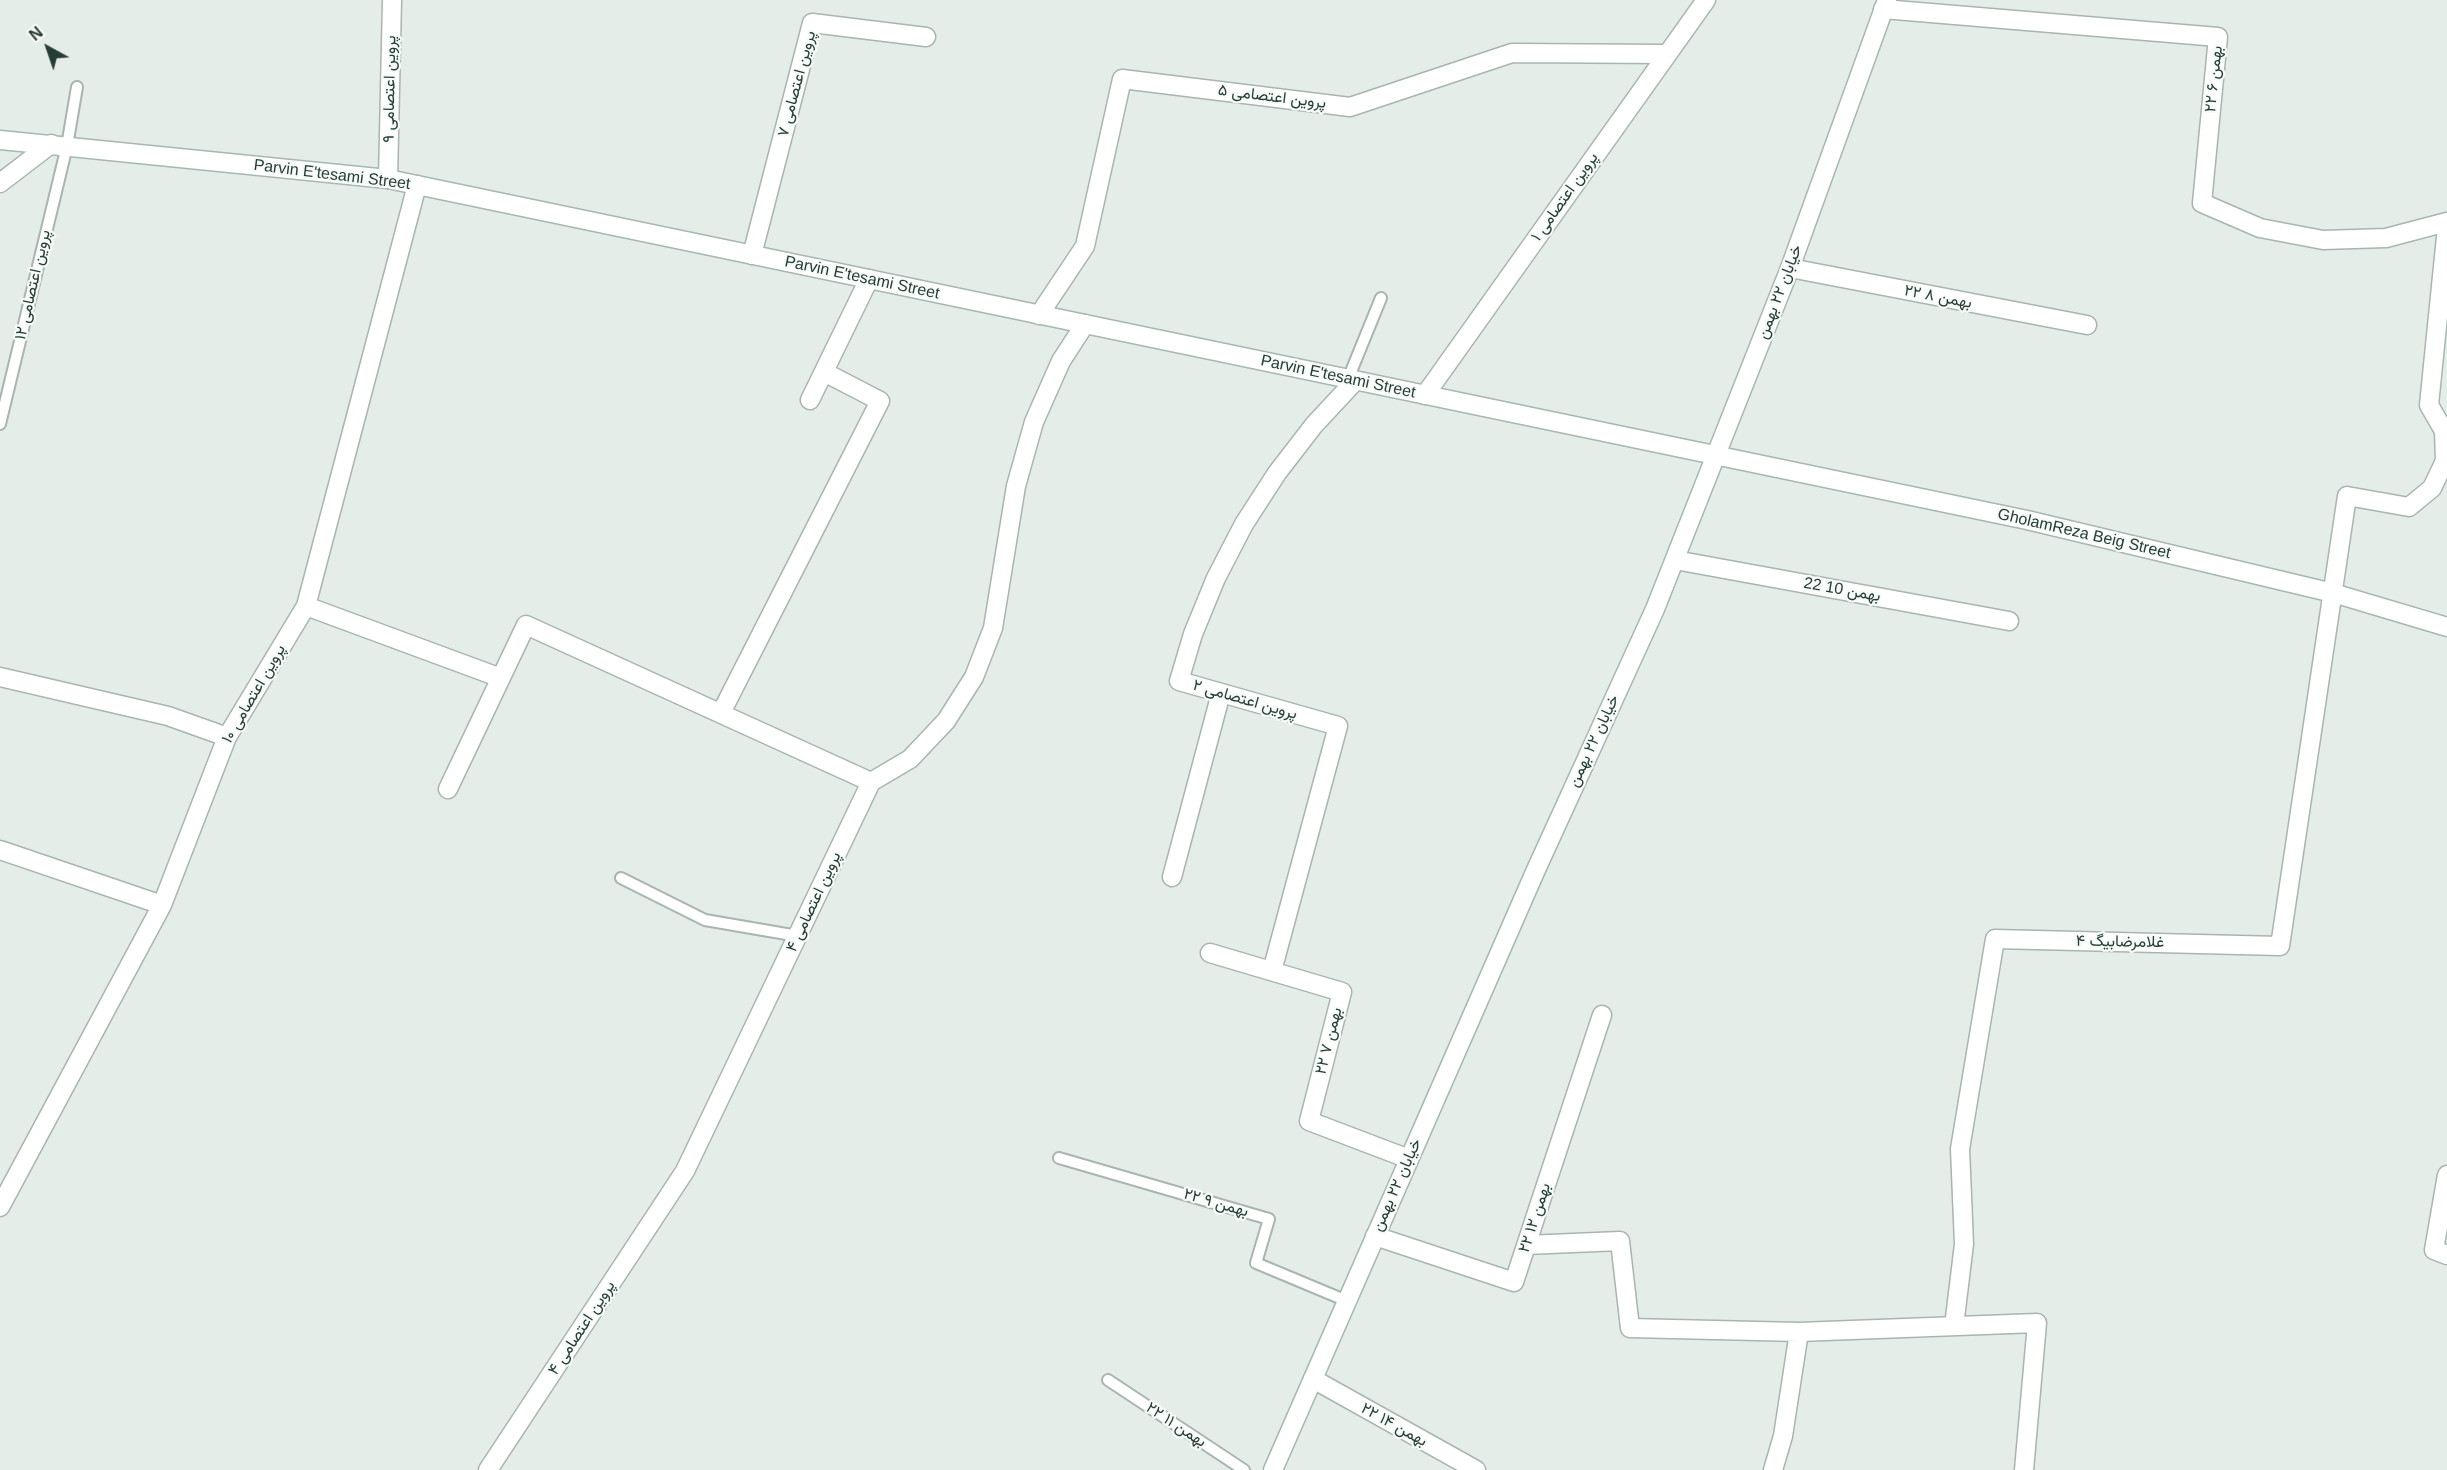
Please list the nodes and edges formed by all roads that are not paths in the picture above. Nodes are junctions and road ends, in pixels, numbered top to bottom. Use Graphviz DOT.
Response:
graph roads {
  1 [pos="392,0"];
  2 [pos="1706,0"];
  3 [pos="1885,5"];
  4 [pos="926,37"];
  5 [pos="1668,54"];
  6 [pos="77,87"];
  7 [pos="0,140"];
  8 [pos="59,145"];
  9 [pos="388,179"];
  10 [pos="0,183"];
  11 [pos="417,185"];
  12 [pos="2447,222"];
  13 [pos="2447,227"];
  14 [pos="752,255"];
  15 [pos="1790,268"];
  16 [pos="869,279"];
  17 [pos="1381,298"];
  18 [pos="1039,315"];
  19 [pos="1085,324"];
  20 [pos="2087,326"];
  21 [pos="824,372"];
  22 [pos="1352,380"];
  23 [pos="1425,395"];
  24 [pos="810,400"];
  25 [pos="0,424"];
  26 [pos="1718,455"];
  27 [pos="1675,560"];
  28 [pos="2333,593"];
  29 [pos="306,606"];
  30 [pos="2009,621"];
  31 [pos="2447,627"];
  32 [pos="0,677"];
  33 [pos="501,678"];
  34 [pos="1221,693"];
  35 [pos="721,713"];
  36 [pos="228,737"];
  37 [pos="871,782"];
  38 [pos="448,789"];
  39 [pos="0,850"];
  40 [pos="1172,877"];
  41 [pos="621,878"];
  42 [pos="162,905"];
  43 [pos="798,936"];
  44 [pos="1210,953"];
  45 [pos="1272,971"];
  46 [pos="1602,1015"];
  47 [pos="1059,1158"];
  48 [pos="1409,1159"];
  49 [pos="2447,1175"];
  50 [pos="0,1207"];
  51 [pos="1375,1236"];
  52 [pos="1526,1245"];
  53 [pos="2440,1253"];
  54 [pos="1347,1301"];
  55 [pos="1954,1326"];
  56 [pos="1799,1332"];
  57 [pos="1313,1379"];
  58 [pos="1108,1380"];
  59 [pos="488,1470"];
  60 [pos="1244,1470"];
  61 [pos="1273,1470"];
  62 [pos="1474,1470"];
  63 [pos="1773,1470"];
  64 [pos="2024,1470"];
  1 -- 9 [label="street, پروین اعتصامی ۹"];
  2 -- 5 [label="street, پروین اعتصامی ۱"];
  3 -- 12 [label="street, ۲۲ بهمن ۶"];
  3 -- 15 [label="street, خیابان ۲۲ بهمن"];
  4 -- 14 [label="street, پروین اعتصامی ۷"];
  5 -- 18 [label="street, پروین اعتصامی ۵"];
  5 -- 23 [label="street, پروین اعتصامی ۱"];
  6 -- 8 [label="lane, پروین اعتصامی ۱۲"];
  7 -- 8 [label="street, Parvin E'tesami Street"];
  8 -- 9 [label="street, Parvin E'tesami Street"];
  8 -- 10 [label="street"];
  8 -- 25 [label="lane, پروین اعتصامی ۱۲"];
  9 -- 11 [label="street, Parvin E'tesami Street"];
  11 -- 14 [label="street, Parvin E'tesami Street"];
  11 -- 29 [label="street, پروین اعتصامی ۱۰"];
  13 -- 28 [label="street"];
  14 -- 16 [label="street, Parvin E'tesami Street"];
  15 -- 20 [label="street, ۲۲ بهمن ۸"];
  15 -- 26 [label="street, خیابان ۲۲ بهمن"];
  16 -- 18 [label="street, Parvin E'tesami Street"];
  16 -- 21 [label="street"];
  17 -- 22 [label="lane"];
  18 -- 19 [label="street, Parvin E'tesami Street"];
  19 -- 22 [label="street, Parvin E'tesami Street"];
  19 -- 37 [label="street"];
  21 -- 24 [label="street"];
  21 -- 35 [label="street"];
  22 -- 23 [label="street, Parvin E'tesami Street"];
  22 -- 34 [label="street, پروین اعتصامی ۲"];
  23 -- 26 [label="street, Parvin E'tesami Street"];
  26 -- 27 [label="street, خیابان ۲۲ بهمن"];
  26 -- 28 [label="street, GholamReza Beig Street"];
  27 -- 30 [label="street, 22 بهمن 10"];
  27 -- 48 [label="street, خیابان ۲۲ بهمن"];
  28 -- 31 [label="street, GholamReza Beig Street"];
  28 -- 55 [label="street, غلامرضابیگ ۴"];
  29 -- 33 [label="street"];
  29 -- 36 [label="street, پروین اعتصامی ۱۰"];
  32 -- 36 [label="street"];
  33 -- 35 [label="street"];
  33 -- 38 [label="street"];
  34 -- 40 [label="street"];
  34 -- 45 [label="street, پروین اعتصامی ۲"];
  35 -- 37 [label="street"];
  36 -- 42 [label="street, پروین اعتصامی ۱۰"];
  37 -- 43 [label="street, پروین اعتصامی ۴"];
  39 -- 42 [label="street"];
  41 -- 43 [label="lane"];
  42 -- 50 [label="street, پروین اعتصامی ۱۰"];
  43 -- 59 [label="street, پروین اعتصامی ۴"];
  44 -- 45 [label="street, ۲۲ بهمن ۷"];
  45 -- 48 [label="street, ۲۲ بهمن ۷"];
  46 -- 52 [label="street, ۲۲ بهمن ۱۲"];
  47 -- 54 [label="lane, ۲۲ بهمن ۹"];
  48 -- 51 [label="street, خیابان ۲۲ بهمن"];
  49 -- 53 [label="street"];
  51 -- 52 [label="street, ۲۲ بهمن ۱۲"];
  51 -- 54 [label="street, خیابان ۲۲ بهمن"];
  52 -- 56 [label="street"];
  54 -- 57 [label="street, خیابان ۲۲ بهمن"];
  55 -- 56 [label="street"];
  55 -- 64 [label="street"];
  56 -- 63 [label="street"];
  57 -- 61 [label="street, خیابان ۲۲ بهمن"];
  57 -- 62 [label="street, ۲۲ بهمن ۱۴"];
  58 -- 60 [label="lane, ۲۲ بهمن ۱۱"];
}
